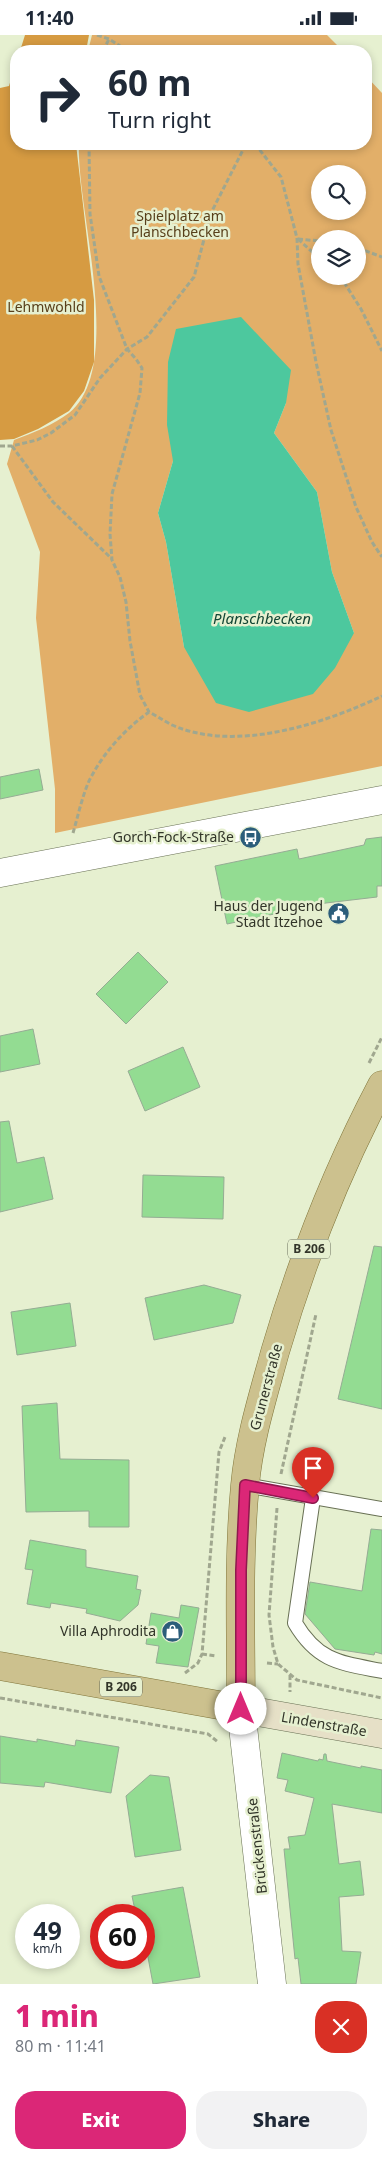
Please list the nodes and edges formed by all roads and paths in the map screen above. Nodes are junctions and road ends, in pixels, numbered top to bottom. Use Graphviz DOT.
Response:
graph roads {
  1 [pos="98,35"];
  2 [pos="109,39"];
  3 [pos="106,45"];
  4 [pos="118,45"];
  5 [pos="89,150"];
  6 [pos="243,150"];
  7 [pos="261,150"];
  8 [pos="297,239"];
  9 [pos="311,240"];
  10 [pos="311,251"];
  11 [pos="366,251"];
  12 [pos="382,257"];
  13 [pos="346,285"];
  14 [pos="127,349"];
  15 [pos="382,351"];
  16 [pos="0,446"];
  17 [pos="12,446"];
  18 [pos="382,557"];
  19 [pos="112,560"];
  20 [pos="382,696"];
  21 [pos="149,711"];
  22 [pos="382,800"];
  23 [pos="65,860"];
  24 [pos="0,873"];
  25 [pos="382,1085"];
  26 [pos="318,1305"];
  27 [pos="245,1485"];
  28 [pos="278,1491"];
  29 [pos="313,1498"];
  30 [pos="382,1509"];
  31 [pos="0,1666"];
  32 [pos="382,1671"];
  33 [pos="0,1698"];
  34 [pos="382,1698"];
  35 [pos="241,1709"];
  36 [pos="190,1731"];
  37 [pos="382,1734"];
  38 [pos="272,1984"];
  1 -- 2 [label="path"];
  2 -- 3 [label="path"];
  2 -- 4 [label="path"];
  5 -- 14 [label="path"];
  6 -- 14 [label="path"];
  7 -- 8 [label="path"];
  8 -- 9 [label="path"];
  8 -- 10 [label="path"];
  8 -- 18 [label="path"];
  11 -- 12 [label="path"];
  13 -- 15 [label="path"];
  14 -- 17 [label="path"];
  14 -- 19 [label="path"];
  16 -- 17 [label="path"];
  17 -- 19 [label="path"];
  19 -- 21 [label="path"];
  20 -- 21 [label="path"];
  21 -- 23 [label="path"];
  22 -- 23 [label="street"];
  23 -- 24 [label="street"];
  25 -- 27 [label="main road, Grunerstraße / B 206"];
  26 -- 28 [label="path"];
  27 -- 28 [label="lane"];
  27 -- 35 [label="main road, Grunerstraße / B 206"];
  28 -- 29 [label="lane"];
  28 -- 34 [label="path"];
  29 -- 30 [label="lane"];
  29 -- 32 [label="lane"];
  31 -- 35 [label="main road, Lindenstraße / B 206"];
  33 -- 36 [label="path"];
  35 -- 37 [label="main road, Lindenstraße"];
  35 -- 38 [label="street, Brückenstraße"];
}
